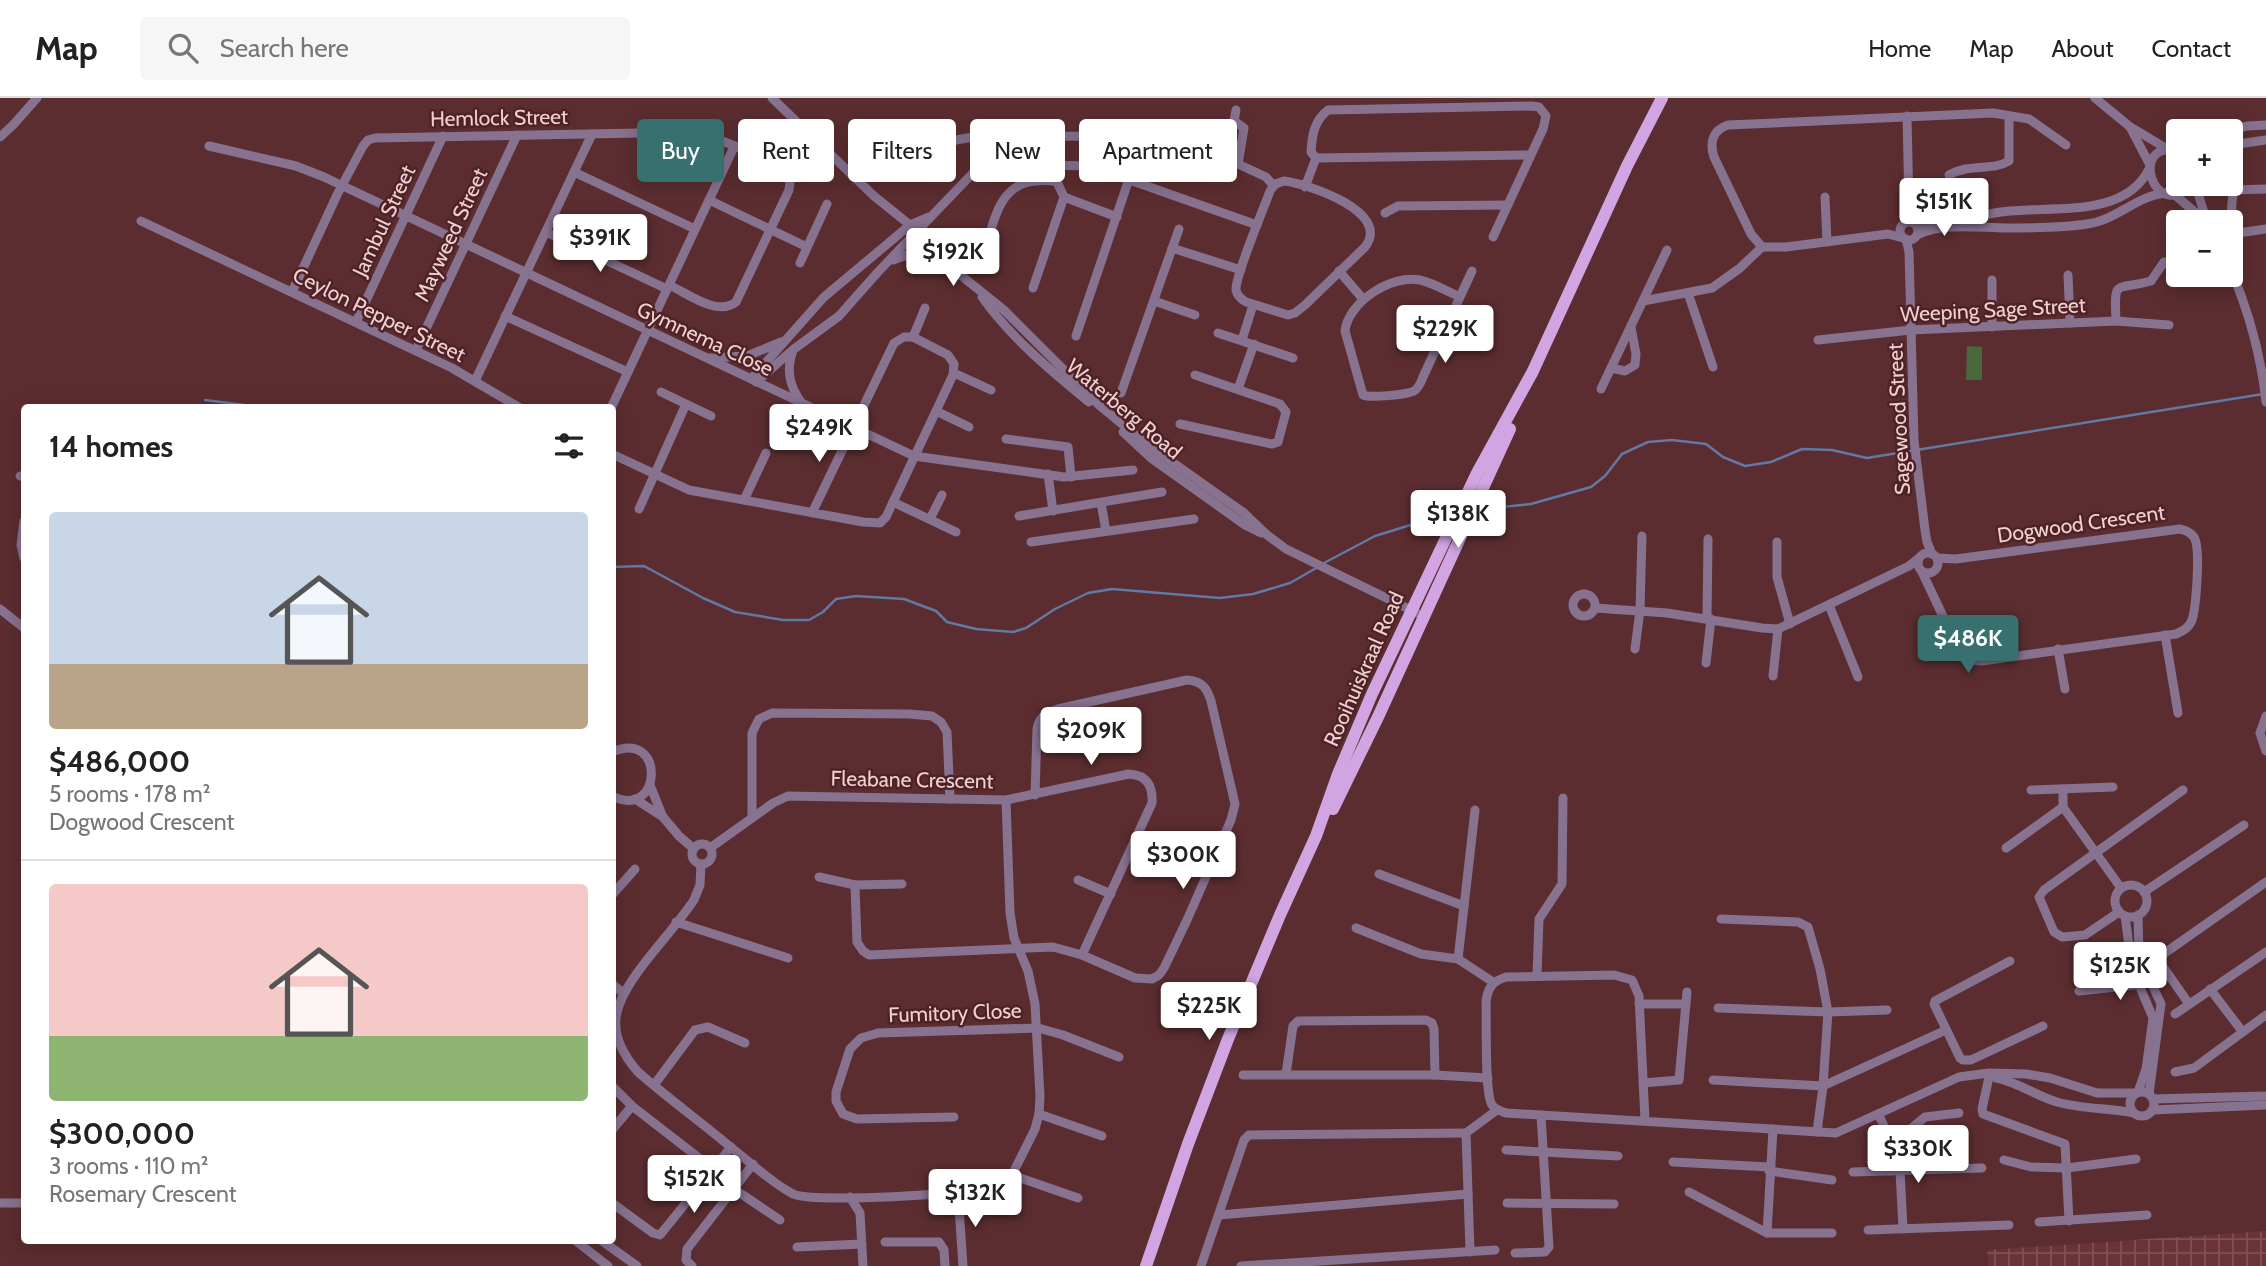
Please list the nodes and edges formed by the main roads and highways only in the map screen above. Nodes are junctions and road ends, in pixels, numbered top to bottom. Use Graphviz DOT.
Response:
graph roads {
  1 [pos="1653,98"];
  2 [pos="1662,98"];
  3 [pos="1627,166"];
  4 [pos="1533,371"];
  5 [pos="1316,836"];
  6 [pos="1146,1266"];
  1 -- 3 [label="main road, Rooihuiskraal Road"];
  2 -- 3 [label="main road, Rooihuiskraal Road"];
  3 -- 4 [label="main road, Rooihuiskraal Road"];
  4 -- 5 [label="main road, Rooihuiskraal Road"];
  4 -- 5 [label="main road, Rooihuiskraal Road"];
  5 -- 6 [label="main road, Rooihuiskraal Road"];
}
